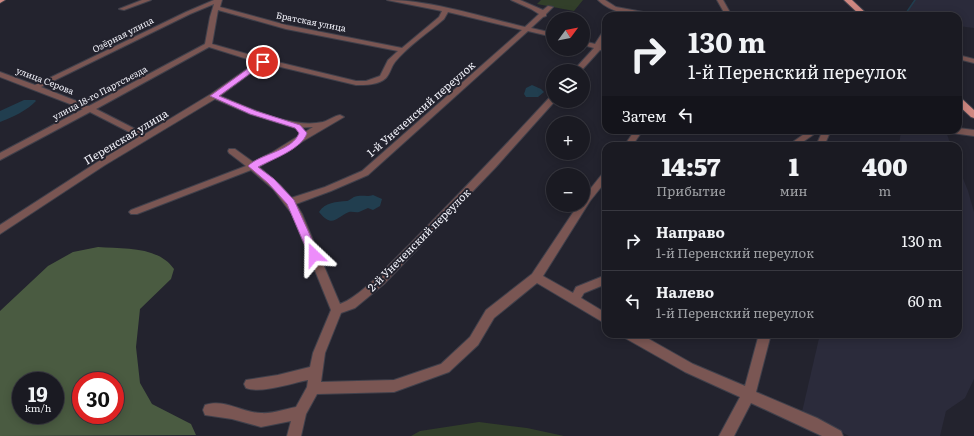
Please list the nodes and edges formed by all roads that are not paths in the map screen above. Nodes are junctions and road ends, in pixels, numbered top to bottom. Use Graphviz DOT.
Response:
graph roads {
  1 [pos="148,0"];
  2 [pos="219,0"];
  3 [pos="390,0"];
  4 [pos="514,0"];
  5 [pos="601,0"];
  6 [pos="720,0"];
  7 [pos="848,0"];
  8 [pos="217,8"];
  9 [pos="550,8"];
  10 [pos="122,9"];
  11 [pos="614,9"];
  12 [pos="446,10"];
  13 [pos="615,12"];
  14 [pos="631,12"];
  15 [pos="727,12"];
  16 [pos="861,12"];
  17 [pos="460,13"];
  18 [pos="544,15"];
  19 [pos="442,18"];
  20 [pos="528,29"];
  21 [pos="546,33"];
  22 [pos="208,45"];
  23 [pos="590,45"];
  24 [pos="600,47"];
  25 [pos="403,50"];
  26 [pos="962,58"];
  27 [pos="974,61"];
  28 [pos="263,62"];
  29 [pos="584,64"];
  30 [pos="0,75"];
  31 [pos="36,87"];
  32 [pos="214,96"];
  33 [pos="962,104"];
  34 [pos="546,107"];
  35 [pos="90,109"];
  36 [pos="974,115"];
  37 [pos="340,117"];
  38 [pos="328,122"];
  39 [pos="298,126"];
  40 [pos="962,131"];
  41 [pos="974,133"];
  42 [pos="810,134"];
  43 [pos="145,137"];
  44 [pos="301,139"];
  45 [pos="797,142"];
  46 [pos="232,151"];
  47 [pos="0,157"];
  48 [pos="252,166"];
  49 [pos="602,180"];
  50 [pos="290,202"];
  51 [pos="134,212"];
  52 [pos="0,230"];
  53 [pos="536,276"];
  54 [pos="602,281"];
  55 [pos="575,300"];
  56 [pos="336,310"];
  57 [pos="602,317"];
  58 [pos="637,338"];
  59 [pos="764,338"];
  60 [pos="315,372"];
  61 [pos="251,384"];
  62 [pos="313,388"];
  63 [pos="749,394"];
  64 [pos="210,410"];
  65 [pos="300,413"];
  66 [pos="294,436"];
  67 [pos="726,436"];
  68 [pos="836,436"];
  1 -- 10 [label="street"];
  2 -- 8 [label="street"];
  2 -- 31 [label="street, Озёрная улица"];
  3 -- 12 [label="street"];
  4 -- 18 [label="street"];
  5 -- 11 [label="street"];
  6 -- 15 [label="street"];
  7 -- 16 [label="main road"];
  8 -- 22 [label="street"];
  8 -- 25 [label="street, Братская улица"];
  9 -- 18 [label="street, 1-й Унеченский переулок"];
  11 -- 13 [label="street"];
  11 -- 14 [label="street"];
  12 -- 17 [label="street"];
  12 -- 19 [label="street"];
  17 -- 19 [label="street"];
  17 -- 20 [label="street"];
  18 -- 20 [label="street, 1-й Унеченский переулок"];
  19 -- 25 [label="street"];
  20 -- 21 [label="street"];
  20 -- 50 [label="street, 1-й Унеченский переулок"];
  22 -- 28 [label="street"];
  22 -- 35 [label="street, улица 18-го Партсъезда"];
  23 -- 24 [label="street"];
  24 -- 29 [label="street"];
  25 -- 28 [label="street"];
  26 -- 27 [label="street"];
  28 -- 32 [label="street, Перенская улица"];
  30 -- 31 [label="street, улица Серова"];
  31 -- 35 [label="street, улица Серова"];
  32 -- 39 [label="street"];
  32 -- 43 [label="street, Перенская улица"];
  33 -- 36 [label="main road"];
  34 -- 56 [label="street, 2-й Унеченский переулок"];
  35 -- 43 [label="street, улица Серова"];
  35 -- 47 [label="street, улица 18-го Партсъезда"];
  37 -- 38 [label="street"];
  38 -- 39 [label="street"];
  38 -- 44 [label="street"];
  39 -- 44 [label="street"];
  40 -- 41 [label="street"];
  42 -- 45 [label="street"];
  43 -- 52 [label="street, Перенская улица"];
  44 -- 48 [label="street"];
  46 -- 48 [label="street"];
  48 -- 50 [label="street"];
  48 -- 51 [label="street"];
  49 -- 53 [label="street"];
  50 -- 56 [label="street"];
  53 -- 55 [label="street"];
  53 -- 62 [label="street"];
  54 -- 55 [label="street"];
  55 -- 57 [label="street"];
  56 -- 60 [label="street"];
  58 -- 63 [label="street"];
  59 -- 63 [label="street"];
  60 -- 61 [label="street"];
  60 -- 62 [label="street"];
  62 -- 65 [label="street"];
  63 -- 67 [label="street"];
  63 -- 68 [label="street"];
  64 -- 65 [label="street"];
  65 -- 66 [label="street"];
}
